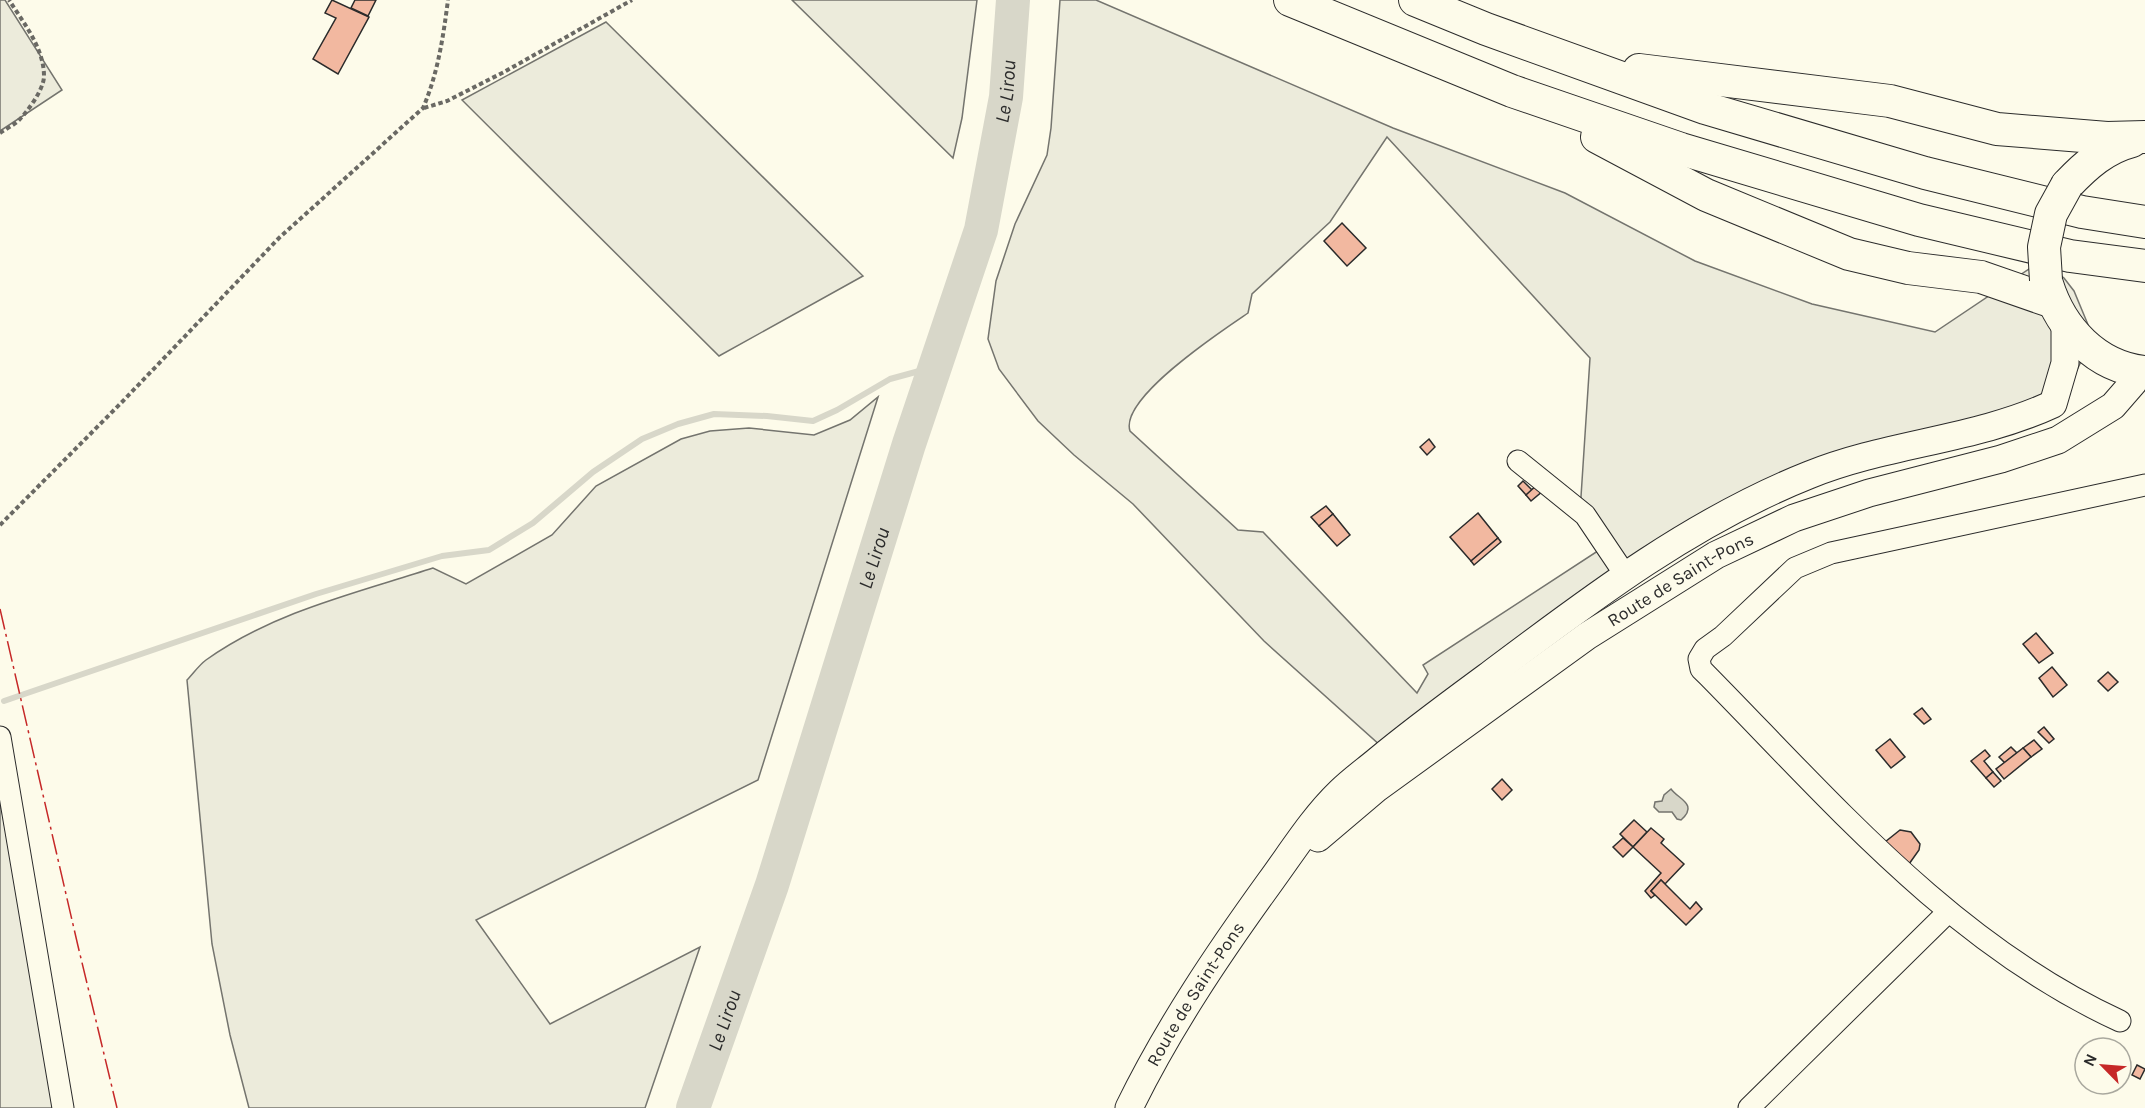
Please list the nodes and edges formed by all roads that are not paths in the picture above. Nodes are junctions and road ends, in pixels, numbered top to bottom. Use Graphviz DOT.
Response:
graph roads {
  1 [pos="1290,0"];
  2 [pos="1415,0"];
  3 [pos="1486,29"];
  4 [pos="1512,91"];
  5 [pos="2145,137"];
  6 [pos="2145,222"];
  7 [pos="2145,267"];
  8 [pos="2054,302"];
  9 [pos="2140,372"];
  10 [pos="1518,461"];
  11 [pos="2145,485"];
  12 [pos="1626,576"];
  13 [pos="0,736"];
  14 [pos="1269,884"];
  15 [pos="1948,912"];
  16 [pos="2120,1021"];
  17 [pos="63,1108"];
  18 [pos="1129,1108"];
  19 [pos="1749,1108"];
  1 -- 4 [label="highway"];
  2 -- 3 [label="highway"];
  3 -- 5 [label="highway"];
  3 -- 6 [label="highway"];
  4 -- 7 [label="highway"];
  4 -- 8 [label="highway"];
  5 -- 8 [label="highway, bridge"];
  8 -- 9 [label="highway"];
  8 -- 12 [label="main road, Route de Saint-Pons"];
  9 -- 14 [label="main road, Route de Saint-Pons"];
  10 -- 12 [label="street"];
  11 -- 15 [label="street"];
  12 -- 14 [label="main road, Route de Saint-Pons"];
  13 -- 17 [label="street"];
  14 -- 18 [label="main road, Route de Saint-Pons"];
  15 -- 16 [label="street"];
  15 -- 19 [label="street"];
}
